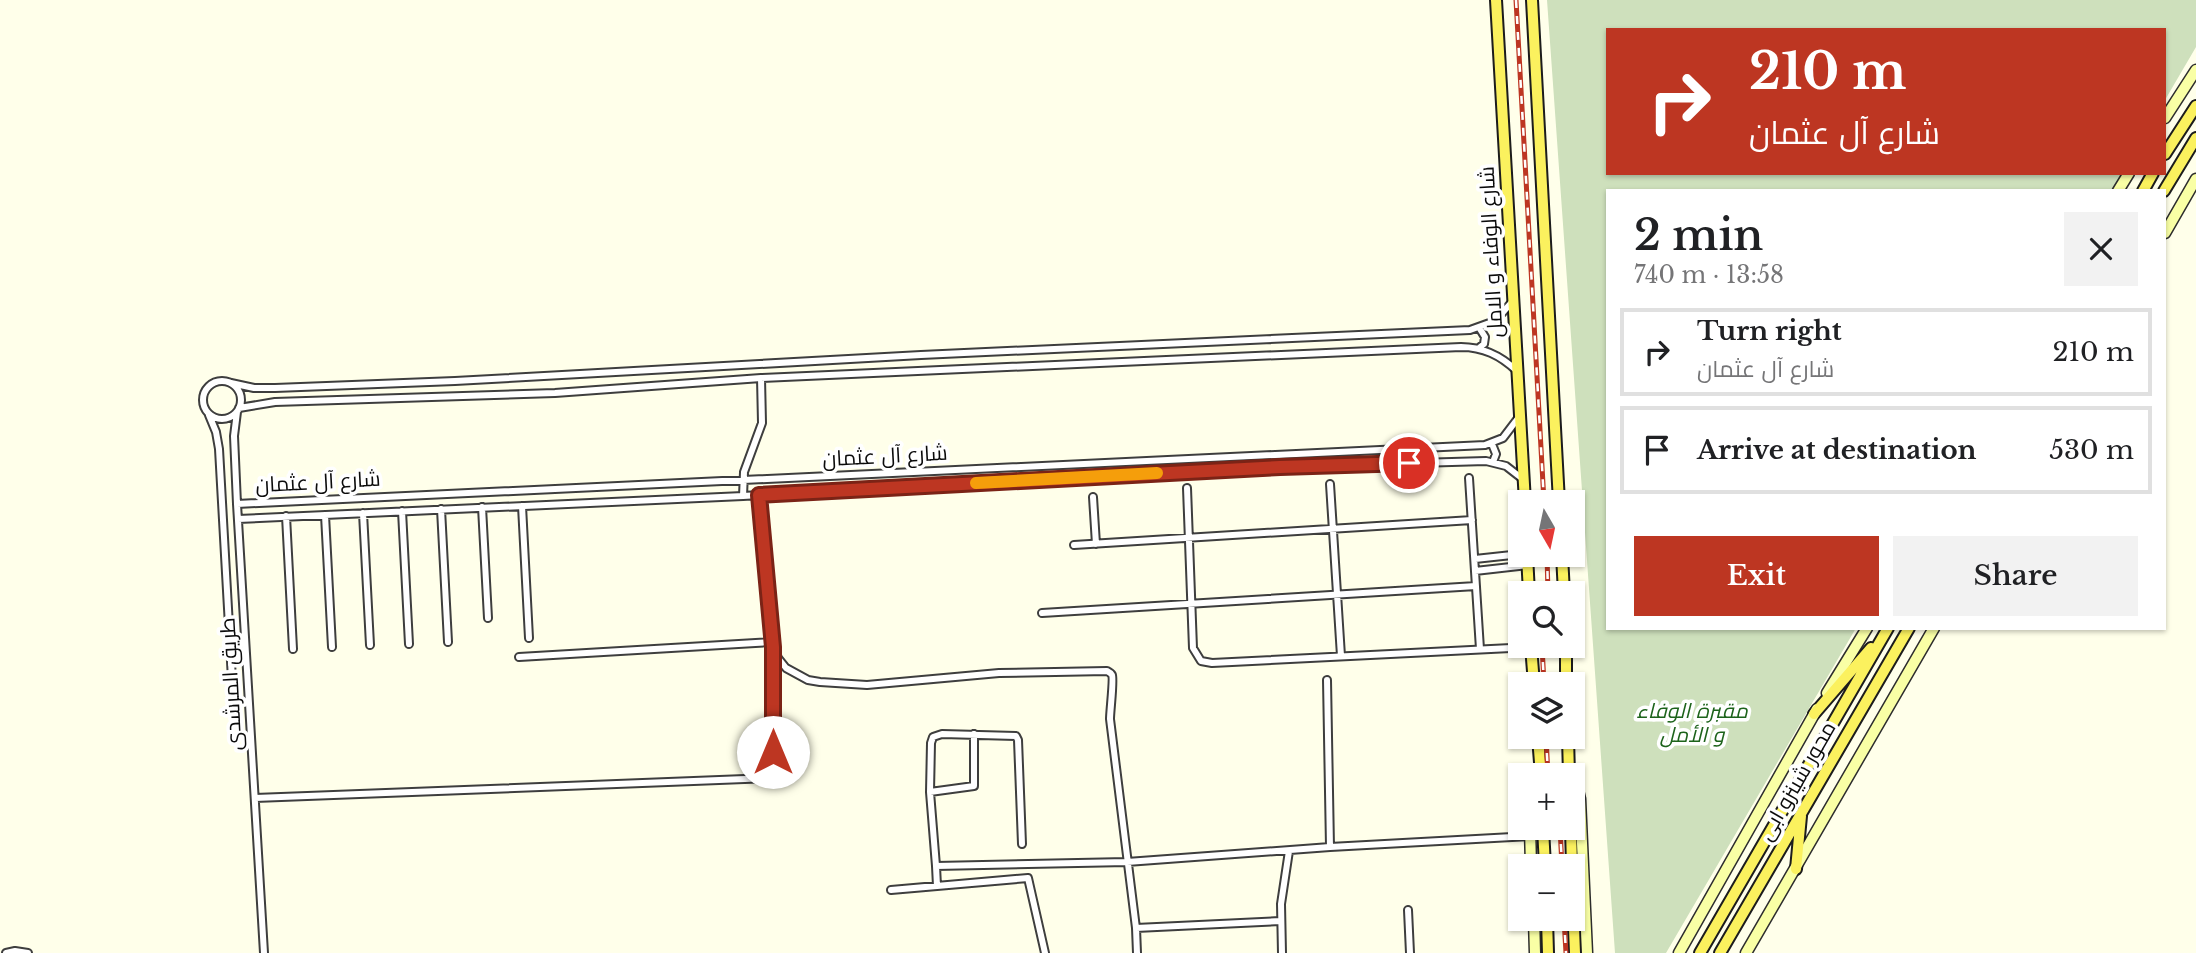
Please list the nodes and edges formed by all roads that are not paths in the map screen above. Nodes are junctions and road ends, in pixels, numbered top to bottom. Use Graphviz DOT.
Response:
graph roads {
  1 [pos="1496,0"];
  2 [pos="1532,0"];
  3 [pos="2196,70"];
  4 [pos="2196,106"];
  5 [pos="2166,116"];
  6 [pos="2196,138"];
  7 [pos="2166,152"];
  8 [pos="2196,179"];
  9 [pos="2165,189"];
  10 [pos="2166,231"];
  11 [pos="1513,300"];
  12 [pos="1480,328"];
  13 [pos="1479,348"];
  14 [pos="922,355"];
  15 [pos="922,371"];
  16 [pos="1518,372"];
  17 [pos="761,378"];
  18 [pos="232,383"];
  19 [pos="238,410"];
  20 [pos="209,415"];
  21 [pos="1521,415"];
  22 [pos="1492,444"];
  23 [pos="1493,462"];
  24 [pos="1469,478"];
  25 [pos="1524,480"];
  26 [pos="742,481"];
  27 [pos="1330,484"];
  28 [pos="1187,488"];
  29 [pos="1524,490"];
  30 [pos="1558,490"];
  31 [pos="759,495"];
  32 [pos="743,496"];
  33 [pos="1093,497"];
  34 [pos="268,502"];
  35 [pos="237,504"];
  36 [pos="522,506"];
  37 [pos="482,507"];
  38 [pos="441,509"];
  39 [pos="402,511"];
  40 [pos="363,513"];
  41 [pos="325,515"];
  42 [pos="286,516"];
  43 [pos="267,517"];
  44 [pos="238,519"];
  45 [pos="1472,520"];
  46 [pos="1333,528"];
  47 [pos="1189,536"];
  48 [pos="1096,544"];
  49 [pos="1074,545"];
  50 [pos="1508,555"];
  51 [pos="1496,556"];
  52 [pos="1475,559"];
  53 [pos="1508,566"];
  54 [pos="1498,569"];
  55 [pos="1475,571"];
  56 [pos="1476,586"];
  57 [pos="1337,595"];
  58 [pos="1192,604"];
  59 [pos="1042,613"];
  60 [pos="488,618"];
  61 [pos="1866,630"];
  62 [pos="1887,630"];
  63 [pos="1887,630"];
  64 [pos="1908,630"];
  65 [pos="1933,630"];
  66 [pos="529,638"];
  67 [pos="448,642"];
  68 [pos="409,643"];
  69 [pos="772,644"];
  70 [pos="370,645"];
  71 [pos="332,647"];
  72 [pos="1508,647"];
  73 [pos="293,649"];
  74 [pos="1480,649"];
  75 [pos="1341,656"];
  76 [pos="519,657"];
  77 [pos="1326,680"];
  78 [pos="233,697"];
  79 [pos="1814,714"];
  80 [pos="974,734"];
  81 [pos="930,792"];
  82 [pos="255,798"];
  83 [pos="1802,811"];
  84 [pos="1508,834"];
  85 [pos="1581,840"];
  86 [pos="1022,844"];
  87 [pos="1331,847"];
  88 [pos="1289,851"];
  89 [pos="1127,862"];
  90 [pos="936,866"];
  91 [pos="1796,869"];
  92 [pos="937,886"];
  93 [pos="891,890"];
  94 [pos="1408,910"];
  95 [pos="1280,921"];
  96 [pos="1136,928"];
  97 [pos="1534,931"];
  98 [pos="1547,931"];
  99 [pos="1574,931"];
  100 [pos="6,953"];
  101 [pos="28,953"];
  102 [pos="264,953"];
  103 [pos="1045,953"];
  104 [pos="1137,953"];
  105 [pos="1282,953"];
  106 [pos="1410,953"];
  107 [pos="1535,953"];
  108 [pos="1548,953"];
  109 [pos="1575,953"];
  110 [pos="1587,953"];
  111 [pos="1679,953"];
  112 [pos="1700,953"];
  113 [pos="1720,953"];
  114 [pos="1746,953"];
  1 -- 11 [label="main road, شارع الوفاء و الامل"];
  2 -- 30 [label="main road"];
  3 -- 5 [label="street"];
  4 -- 7 [label="main road"];
  6 -- 9 [label="main road"];
  8 -- 10 [label="street"];
  11 -- 12 [label="street"];
  11 -- 16 [label="main road, شارع الوفاء و الامل"];
  12 -- 13 [label="street"];
  12 -- 14 [label="street"];
  13 -- 15 [label="street"];
  13 -- 16 [label="street"];
  14 -- 15 [label="street"];
  14 -- 18 [label="street"];
  15 -- 17 [label="street"];
  16 -- 21 [label="main road, شارع الوفاء و الامل"];
  17 -- 19 [label="street"];
  17 -- 26 [label="street"];
  18 -- 19 [label="street"];
  18 -- 20 [label="street"];
  19 -- 20 [label="street"];
  19 -- 35 [label="street, طريق المرشدى"];
  20 -- 78 [label="street, طريق المرشدى"];
  21 -- 22 [label="street"];
  21 -- 25 [label="main road, شارع الوفاء و الامل"];
  22 -- 23 [label="street"];
  22 -- 26 [label="street, شارع آل عثمان"];
  23 -- 25 [label="street"];
  23 -- 31 [label="street, شارع آل عثمان"];
  24 -- 45 [label="street"];
  25 -- 29 [label="main road, شارع الوفاء و الامل"];
  26 -- 32 [label="street"];
  26 -- 34 [label="street, شارع آل عثمان"];
  27 -- 46 [label="street"];
  28 -- 47 [label="street"];
  31 -- 32 [label="street, شارع آل عثمان"];
  31 -- 69 [label="street"];
  32 -- 36 [label="street, شارع آل عثمان"];
  33 -- 48 [label="street"];
  34 -- 35 [label="street, شارع آل عثمان"];
  34 -- 43 [label="street"];
  35 -- 44 [label="street, طريق المرشدى"];
  36 -- 37 [label="street, شارع آل عثمان"];
  36 -- 66 [label="street"];
  37 -- 38 [label="street, شارع آل عثمان"];
  37 -- 60 [label="street"];
  38 -- 39 [label="street, شارع آل عثمان"];
  38 -- 67 [label="street"];
  39 -- 40 [label="street, شارع آل عثمان"];
  39 -- 68 [label="street"];
  40 -- 41 [label="street, شارع آل عثمان"];
  40 -- 70 [label="street"];
  41 -- 42 [label="street, شارع آل عثمان"];
  41 -- 71 [label="street"];
  42 -- 43 [label="street, شارع آل عثمان"];
  42 -- 73 [label="street"];
  43 -- 44 [label="street, شارع آل عثمان"];
  44 -- 82 [label="street, طريق المرشدى"];
  45 -- 46 [label="street"];
  45 -- 52 [label="street"];
  46 -- 47 [label="street"];
  46 -- 57 [label="street"];
  47 -- 48 [label="street"];
  47 -- 58 [label="street"];
  48 -- 49 [label="street"];
  50 -- 51 [label="street"];
  51 -- 52 [label="street"];
  51 -- 54 [label="street"];
  52 -- 55 [label="street"];
  53 -- 54 [label="street"];
  54 -- 55 [label="street"];
  55 -- 56 [label="street"];
  56 -- 57 [label="street"];
  56 -- 74 [label="street"];
  57 -- 58 [label="street"];
  57 -- 75 [label="street"];
  58 -- 59 [label="street"];
  58 -- 75 [label="street"];
  61 -- 79 [label="street"];
  62 -- 79 [label="main road"];
  63 -- 112 [label="main road, محور شينزو ابى"];
  64 -- 83 [label="main road, محور شينزو ابى"];
  65 -- 91 [label="street"];
  69 -- 76 [label="street"];
  69 -- 82 [label="street"];
  69 -- 89 [label="street"];
  72 -- 74 [label="street"];
  74 -- 75 [label="street"];
  77 -- 87 [label="street"];
  79 -- 111 [label="street"];
  80 -- 81 [label="street"];
  80 -- 81 [label="street"];
  80 -- 86 [label="street"];
  81 -- 90 [label="street"];
  82 -- 102 [label="street, طريق المرشدى"];
  83 -- 91 [label="main road"];
  83 -- 113 [label="main road, محور شينزو ابى"];
  84 -- 87 [label="street"];
  85 -- 110 [label="street"];
  87 -- 88 [label="street"];
  88 -- 89 [label="street"];
  88 -- 95 [label="street"];
  89 -- 90 [label="street"];
  89 -- 96 [label="street"];
  90 -- 92 [label="street"];
  91 -- 114 [label="street"];
  92 -- 93 [label="street"];
  92 -- 103 [label="street"];
  94 -- 106 [label="street"];
  95 -- 96 [label="street"];
  95 -- 105 [label="street"];
  96 -- 104 [label="street"];
  97 -- 107 [label="street"];
  98 -- 108 [label="main road"];
  99 -- 109 [label="main road"];
  100 -- 101 [label="street"];
}
